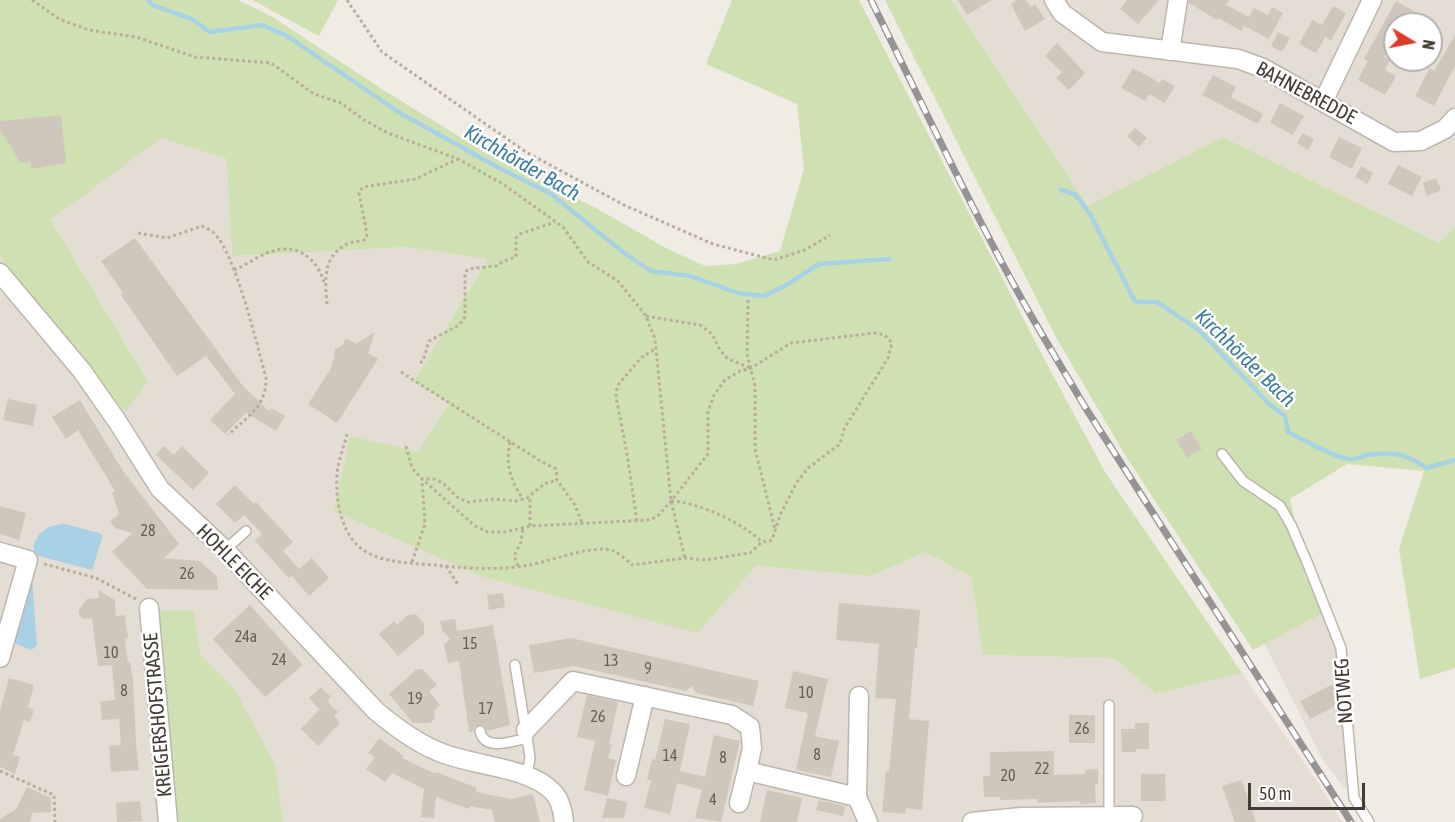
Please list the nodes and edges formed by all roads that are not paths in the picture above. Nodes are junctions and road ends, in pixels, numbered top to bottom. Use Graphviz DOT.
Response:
graph roads {
  1 [pos="1054,0"];
  2 [pos="1178,0"];
  3 [pos="1372,0"];
  4 [pos="1170,51"];
  5 [pos="1323,102"];
  6 [pos="1455,118"];
  7 [pos="0,273"];
  8 [pos="1222,454"];
  9 [pos="246,531"];
  10 [pos="225,550"];
  11 [pos="0,552"];
  12 [pos="149,608"];
  13 [pos="0,658"];
  14 [pos="515,665"];
  15 [pos="645,696"];
  16 [pos="859,696"];
  17 [pos="1109,705"];
  18 [pos="480,731"];
  19 [pos="527,734"];
  20 [pos="747,771"];
  21 [pos="527,776"];
  22 [pos="626,776"];
  23 [pos="857,797"];
  24 [pos="739,803"];
  25 [pos="1108,816"];
  26 [pos="1133,816"];
  27 [pos="168,822"];
  28 [pos="564,822"];
  29 [pos="868,822"];
  30 [pos="972,822"];
  31 [pos="1369,822"];
  1 -- 4 [label="street, BAHNEBREDDE"];
  2 -- 4 [label="street"];
  3 -- 5 [label="street"];
  4 -- 5 [label="street, BAHNEBREDDE"];
  5 -- 6 [label="street, BAHNEBREDDE"];
  7 -- 10 [label="street, HOHLE EICHE"];
  8 -- 31 [label="lane, NOTWEG"];
  9 -- 10 [label="lane"];
  10 -- 21 [label="street, HOHLE EICHE"];
  11 -- 13 [label="street"];
  12 -- 27 [label="street, KREIGERSHOFSTRASSE"];
  14 -- 19 [label="lane"];
  15 -- 19 [label="street"];
  15 -- 20 [label="street"];
  15 -- 22 [label="street"];
  16 -- 23 [label="street"];
  17 -- 25 [label="lane"];
  18 -- 19 [label="lane"];
  19 -- 21 [label="lane"];
  20 -- 23 [label="street"];
  20 -- 24 [label="street"];
  21 -- 28 [label="street, HOHLE EICHE"];
  23 -- 29 [label="street"];
  25 -- 26 [label="street"];
  25 -- 30 [label="street"];
}
